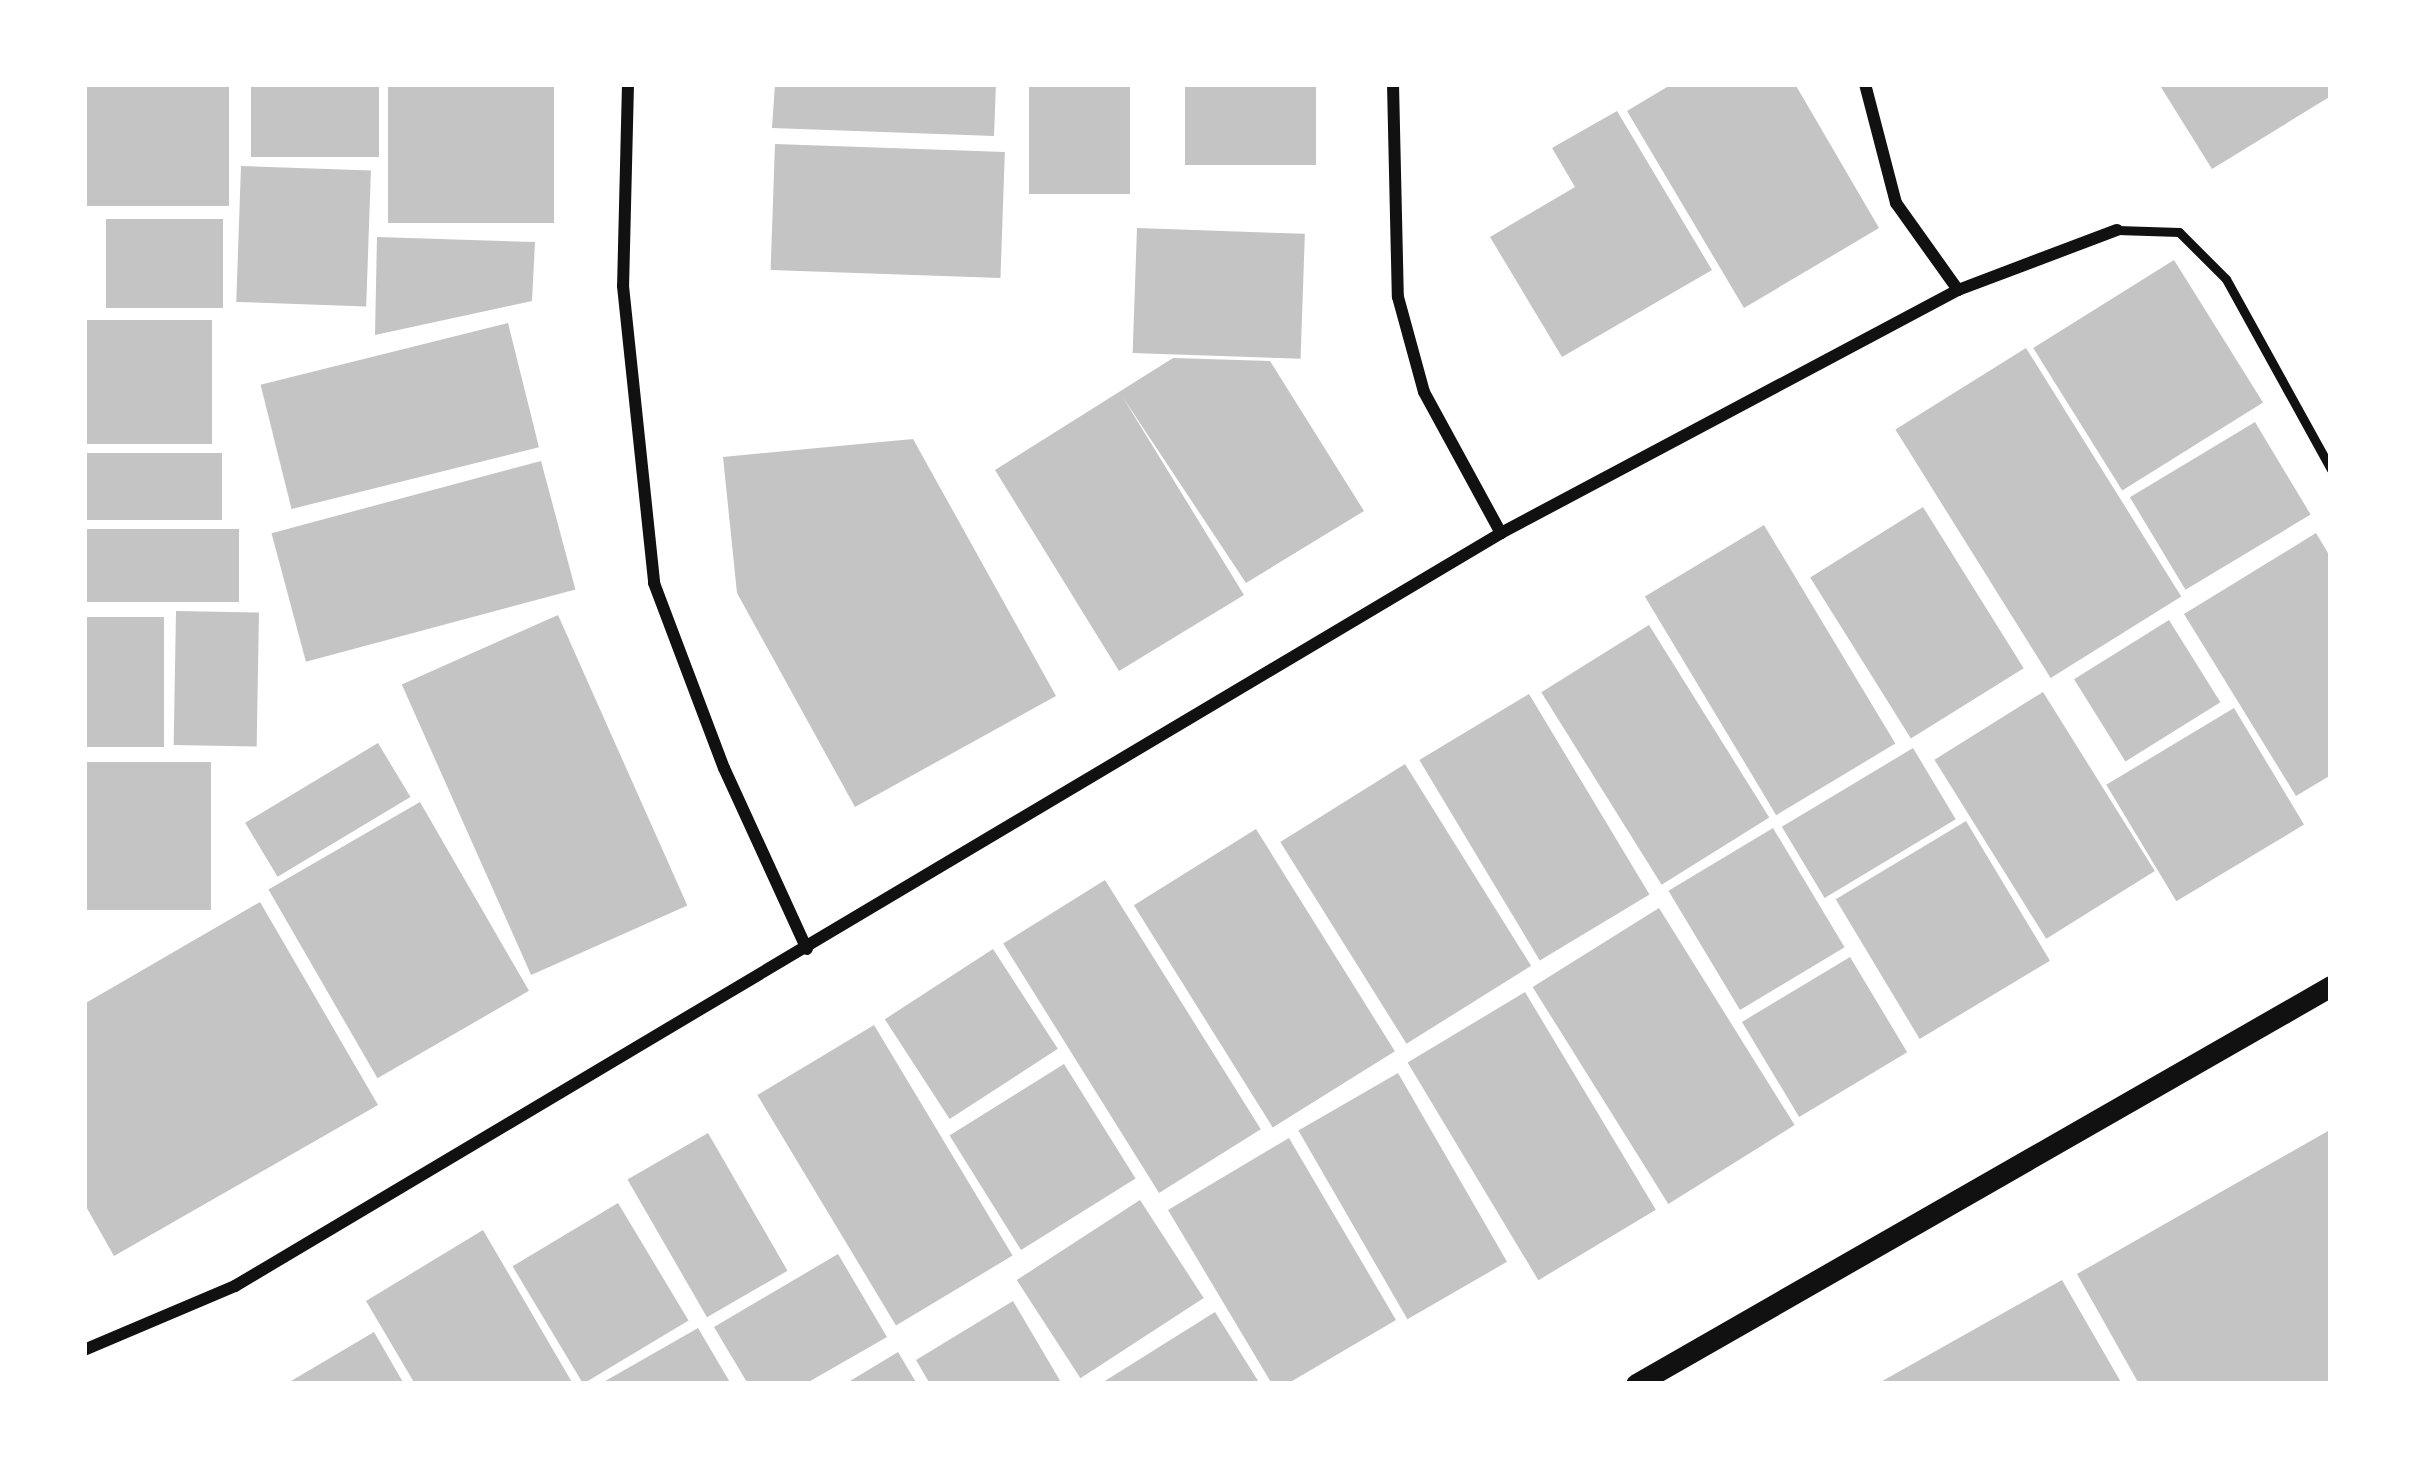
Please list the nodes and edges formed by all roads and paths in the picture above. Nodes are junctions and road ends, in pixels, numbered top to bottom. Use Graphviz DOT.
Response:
graph roads {
  1 [pos="628,84"];
  2 [pos="1393,84"];
  3 [pos="1865,84"];
  4 [pos="2117,230"];
  5 [pos="1958,290"];
  6 [pos="2331,469"];
  7 [pos="1501,532"];
  8 [pos="807,949"];
  9 [pos="2331,986"];
  10 [pos="84,1350"];
  11 [pos="1636,1384"];
  1 -- 8 [label="street"];
  2 -- 7 [label="street"];
  3 -- 5 [label="street"];
  4 -- 5 [label="street"];
  4 -- 6 [label="lane"];
  5 -- 7 [label="street"];
  7 -- 8 [label="street"];
  8 -- 10 [label="street"];
  9 -- 11 [label="street"];
}
